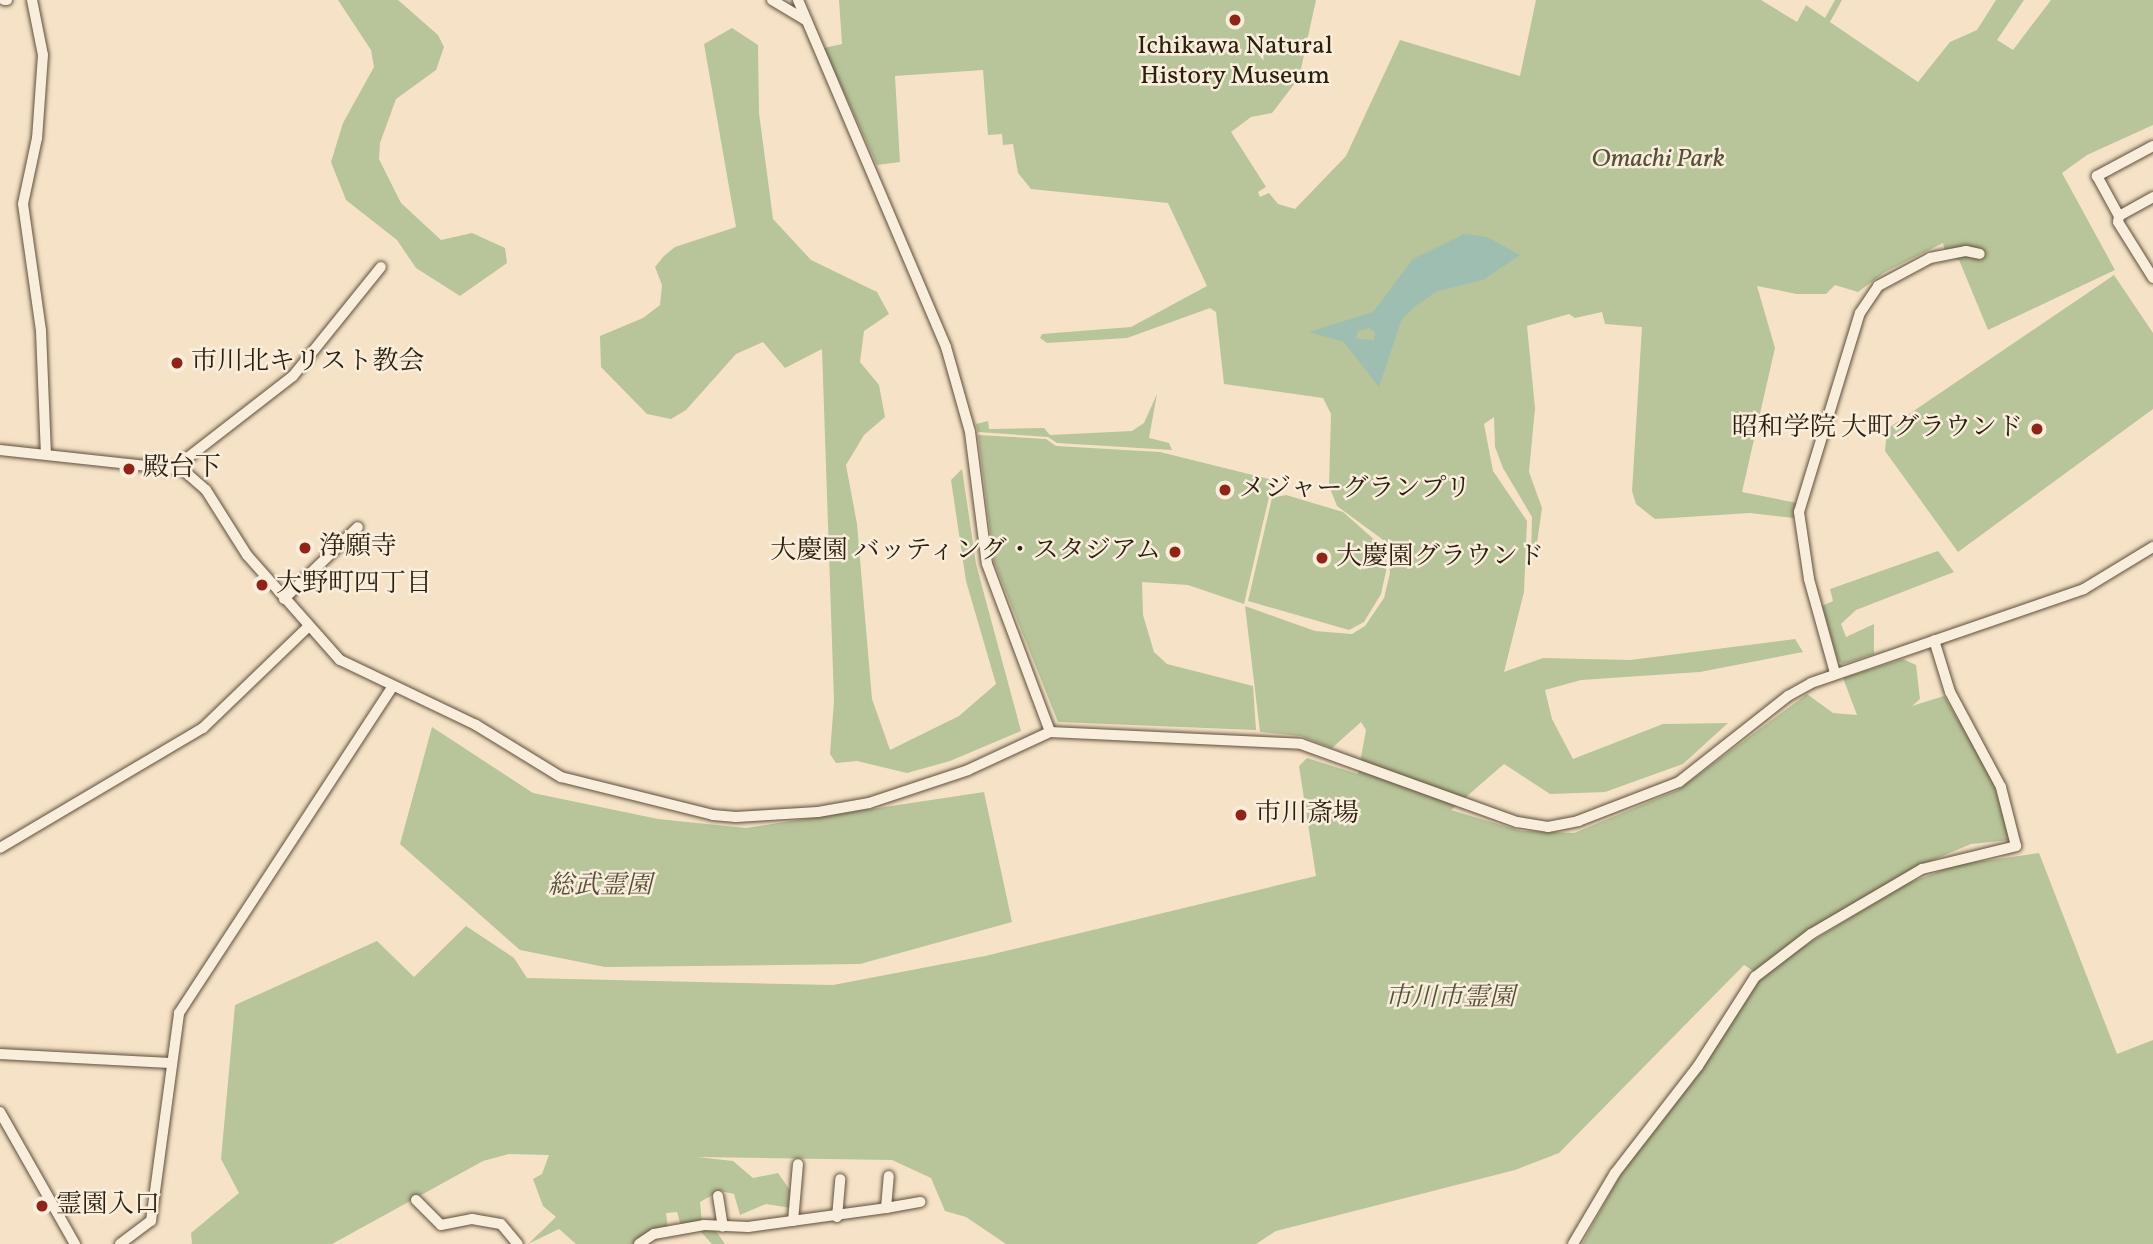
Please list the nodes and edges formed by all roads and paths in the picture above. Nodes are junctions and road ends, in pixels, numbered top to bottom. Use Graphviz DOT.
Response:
graph roads {
  1 [pos="32,0"];
  2 [pos="772,0"];
  3 [pos="798,0"];
  4 [pos="805,20"];
  5 [pos="2153,146"];
  6 [pos="2153,197"];
  7 [pos="2119,216"];
  8 [pos="1980,254"];
  9 [pos="381,267"];
  10 [pos="2153,278"];
  11 [pos="0,450"];
  12 [pos="46,454"];
  13 [pos="181,470"];
  14 [pos="358,527"];
  15 [pos="2153,547"];
  16 [pos="284,599"];
  17 [pos="307,628"];
  18 [pos="1934,640"];
  19 [pos="1835,673"];
  20 [pos="392,687"];
  21 [pos="1051,732"];
  22 [pos="0,848"];
  23 [pos="0,1054"];
  24 [pos="170,1063"];
  25 [pos="0,1112"];
  26 [pos="798,1164"];
  27 [pos="889,1176"];
  28 [pos="840,1179"];
  29 [pos="718,1196"];
  30 [pos="416,1200"];
  31 [pos="920,1202"];
  32 [pos="886,1208"];
  33 [pos="837,1217"];
  34 [pos="793,1221"];
  35 [pos="723,1227"];
  36 [pos="75,1244"];
  37 [pos="120,1244"];
  38 [pos="518,1244"];
  39 [pos="639,1244"];
  40 [pos="1573,1244"];
  1 -- 12 [label="street"];
  2 -- 4 [label="street"];
  3 -- 4 [label="street"];
  4 -- 21 [label="street"];
  5 -- 7 [label="street"];
  6 -- 7 [label="street"];
  7 -- 10 [label="street"];
  8 -- 19 [label="street"];
  9 -- 13 [label="street"];
  11 -- 12 [label="street"];
  12 -- 13 [label="street"];
  13 -- 16 [label="street"];
  14 -- 16 [label="street"];
  15 -- 18 [label="street"];
  16 -- 17 [label="street"];
  17 -- 20 [label="street"];
  17 -- 22 [label="street"];
  18 -- 19 [label="street"];
  18 -- 40 [label="street"];
  19 -- 21 [label="street"];
  20 -- 21 [label="street"];
  20 -- 24 [label="street"];
  23 -- 24 [label="street"];
  24 -- 37 [label="street"];
  25 -- 36 [label="street"];
  26 -- 34 [label="street"];
  27 -- 32 [label="street"];
  28 -- 33 [label="street"];
  29 -- 35 [label="street"];
  30 -- 38 [label="street"];
  31 -- 32 [label="street"];
  32 -- 33 [label="street"];
  33 -- 34 [label="street"];
  34 -- 35 [label="street"];
  35 -- 39 [label="street"];
}
